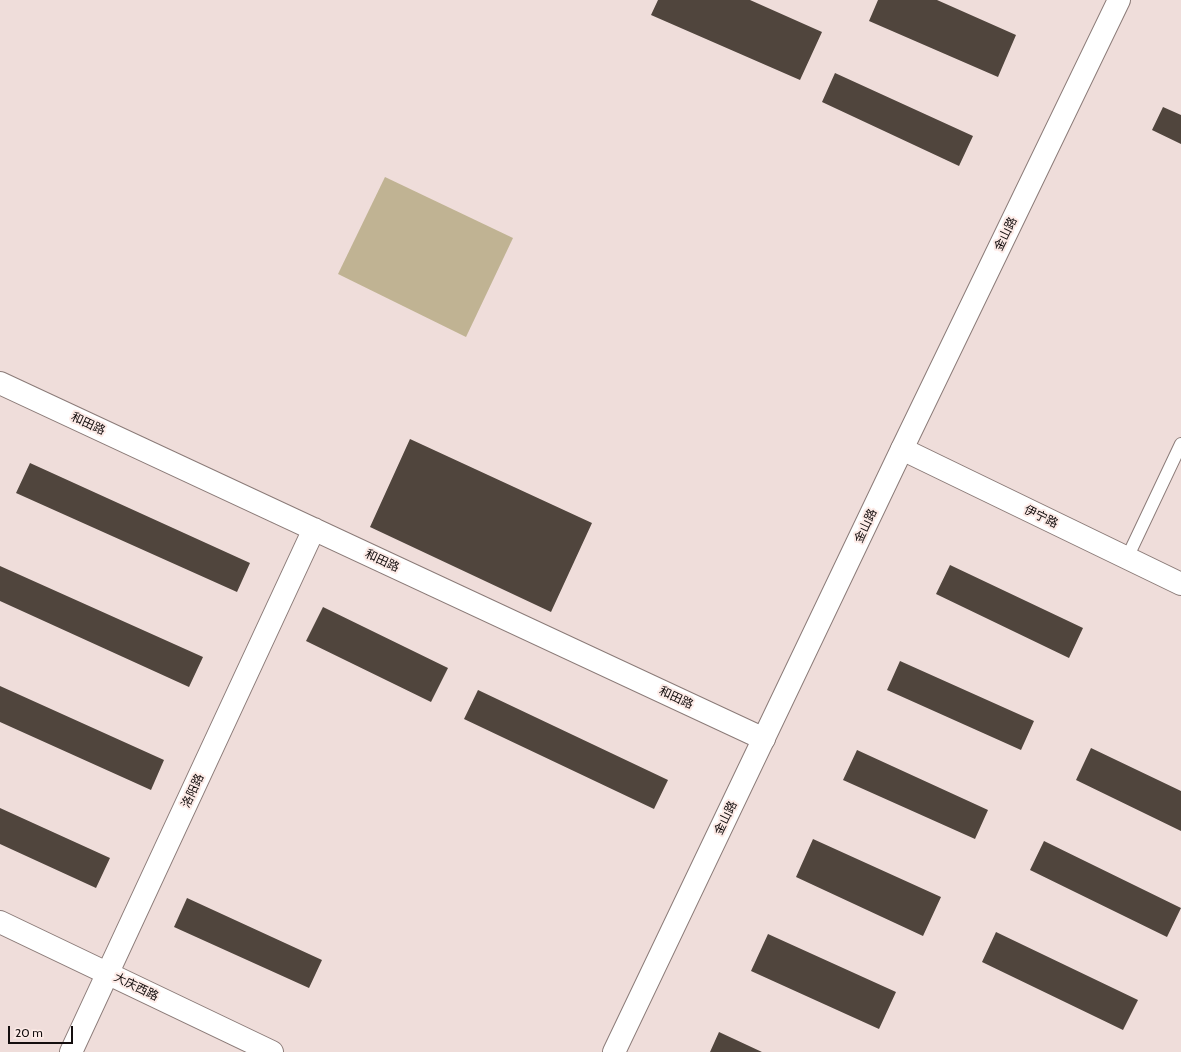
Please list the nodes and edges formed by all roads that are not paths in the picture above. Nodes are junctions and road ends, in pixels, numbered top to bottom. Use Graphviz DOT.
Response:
graph roads {
  1 [pos="1119,0"];
  2 [pos="0,383"];
  3 [pos="1181,444"];
  4 [pos="902,449"];
  5 [pos="314,529"];
  6 [pos="1126,558"];
  7 [pos="1181,584"];
  8 [pos="764,739"];
  9 [pos="0,922"];
  10 [pos="108,974"];
  11 [pos="71,1052"];
  12 [pos="272,1052"];
  13 [pos="614,1052"];
  1 -- 4 [label="street, 金山路"];
  2 -- 5 [label="street, 和田路"];
  3 -- 6 [label="lane"];
  4 -- 6 [label="street, 伊宁路"];
  4 -- 8 [label="street, 金山路"];
  5 -- 8 [label="street, 和田路"];
  5 -- 10 [label="street, 洛阳路"];
  6 -- 7 [label="street, 伊宁路"];
  8 -- 13 [label="street, 金山路"];
  9 -- 10 [label="street, 大庆西路"];
  10 -- 11 [label="street, 洛阳路"];
  10 -- 12 [label="street, 大庆西路"];
}
